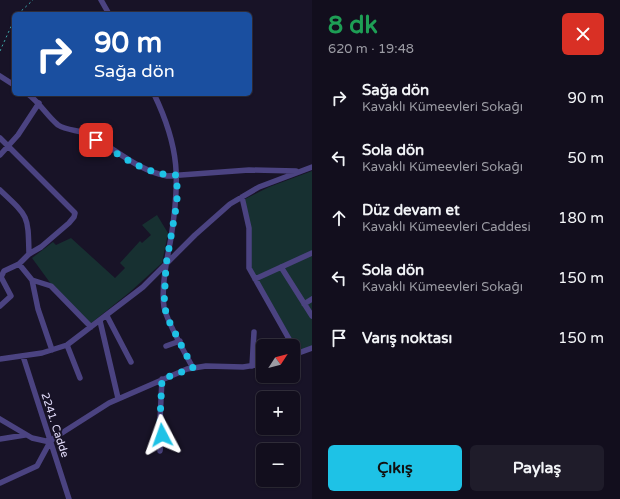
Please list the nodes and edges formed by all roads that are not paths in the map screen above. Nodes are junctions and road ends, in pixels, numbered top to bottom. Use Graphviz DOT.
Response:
graph roads {
  1 [pos="101,0"];
  2 [pos="108,12"];
  3 [pos="0,76"];
  4 [pos="12,84"];
  5 [pos="30,96"];
  6 [pos="155,96"];
  7 [pos="39,103"];
  8 [pos="0,138"];
  9 [pos="7,147"];
  10 [pos="0,155"];
  11 [pos="312,167"];
  12 [pos="299,171"];
  13 [pos="177,175"];
  14 [pos="0,190"];
  15 [pos="242,197"];
  16 [pos="312,253"];
  17 [pos="29,254"];
  18 [pos="19,264"];
  19 [pos="166,265"];
  20 [pos="281,267"];
  21 [pos="255,279"];
  22 [pos="32,280"];
  23 [pos="312,299"];
  24 [pos="304,304"];
  25 [pos="0,306"];
  26 [pos="107,316"];
  27 [pos="312,316"];
  28 [pos="100,321"];
  29 [pos="91,327"];
  30 [pos="254,332"];
  31 [pos="289,339"];
  32 [pos="180,341"];
  33 [pos="67,345"];
  34 [pos="166,346"];
  35 [pos="312,348"];
  36 [pos="52,350"];
  37 [pos="300,352"];
  38 [pos="23,356"];
  39 [pos="0,359"];
  40 [pos="131,362"];
  41 [pos="256,365"];
  42 [pos="252,366"];
  43 [pos="193,368"];
  44 [pos="80,378"];
  45 [pos="162,379"];
  46 [pos="118,398"];
  47 [pos="0,419"];
  48 [pos="25,435"];
  49 [pos="0,439"];
  50 [pos="50,442"];
  51 [pos="160,450"];
  52 [pos="0,483"];
  53 [pos="69,499"];
  1 -- 2 [label="street"];
  3 -- 4 [label="street"];
  5 -- 7 [label="street"];
  6 -- 13 [label="street"];
  7 -- 9 [label="street"];
  7 -- 13 [label="street"];
  8 -- 9 [label="street"];
  9 -- 10 [label="street"];
  9 -- 17 [label="street"];
  11 -- 12 [label="street"];
  12 -- 13 [label="street"];
  12 -- 15 [label="street"];
  13 -- 19 [label="street"];
  14 -- 17 [label="street"];
  15 -- 19 [label="street"];
  15 -- 21 [label="street"];
  16 -- 20 [label="street"];
  17 -- 18 [label="street"];
  18 -- 22 [label="street"];
  18 -- 25 [label="street"];
  19 -- 26 [label="street"];
  19 -- 32 [label="street"];
  20 -- 21 [label="street"];
  20 -- 24 [label="street"];
  21 -- 31 [label="street"];
  22 -- 29 [label="street"];
  22 -- 36 [label="street"];
  23 -- 24 [label="street"];
  24 -- 27 [label="street"];
  26 -- 28 [label="street"];
  26 -- 40 [label="street"];
  28 -- 29 [label="street"];
  28 -- 46 [label="street"];
  29 -- 33 [label="street"];
  30 -- 42 [label="street"];
  32 -- 34 [label="street"];
  32 -- 43 [label="street"];
  33 -- 36 [label="street"];
  33 -- 44 [label="street"];
  35 -- 37 [label="street"];
  36 -- 38 [label="street"];
  38 -- 39 [label="street"];
  38 -- 50 [label="street, 2241. Cadde"];
  41 -- 42 [label="street"];
  42 -- 43 [label="street"];
  43 -- 45 [label="street"];
  45 -- 46 [label="street"];
  45 -- 51 [label="street"];
  46 -- 50 [label="street"];
  47 -- 48 [label="street"];
  48 -- 49 [label="street"];
  48 -- 50 [label="street"];
  50 -- 52 [label="street"];
  50 -- 53 [label="street, 2241. Cadde"];
}
